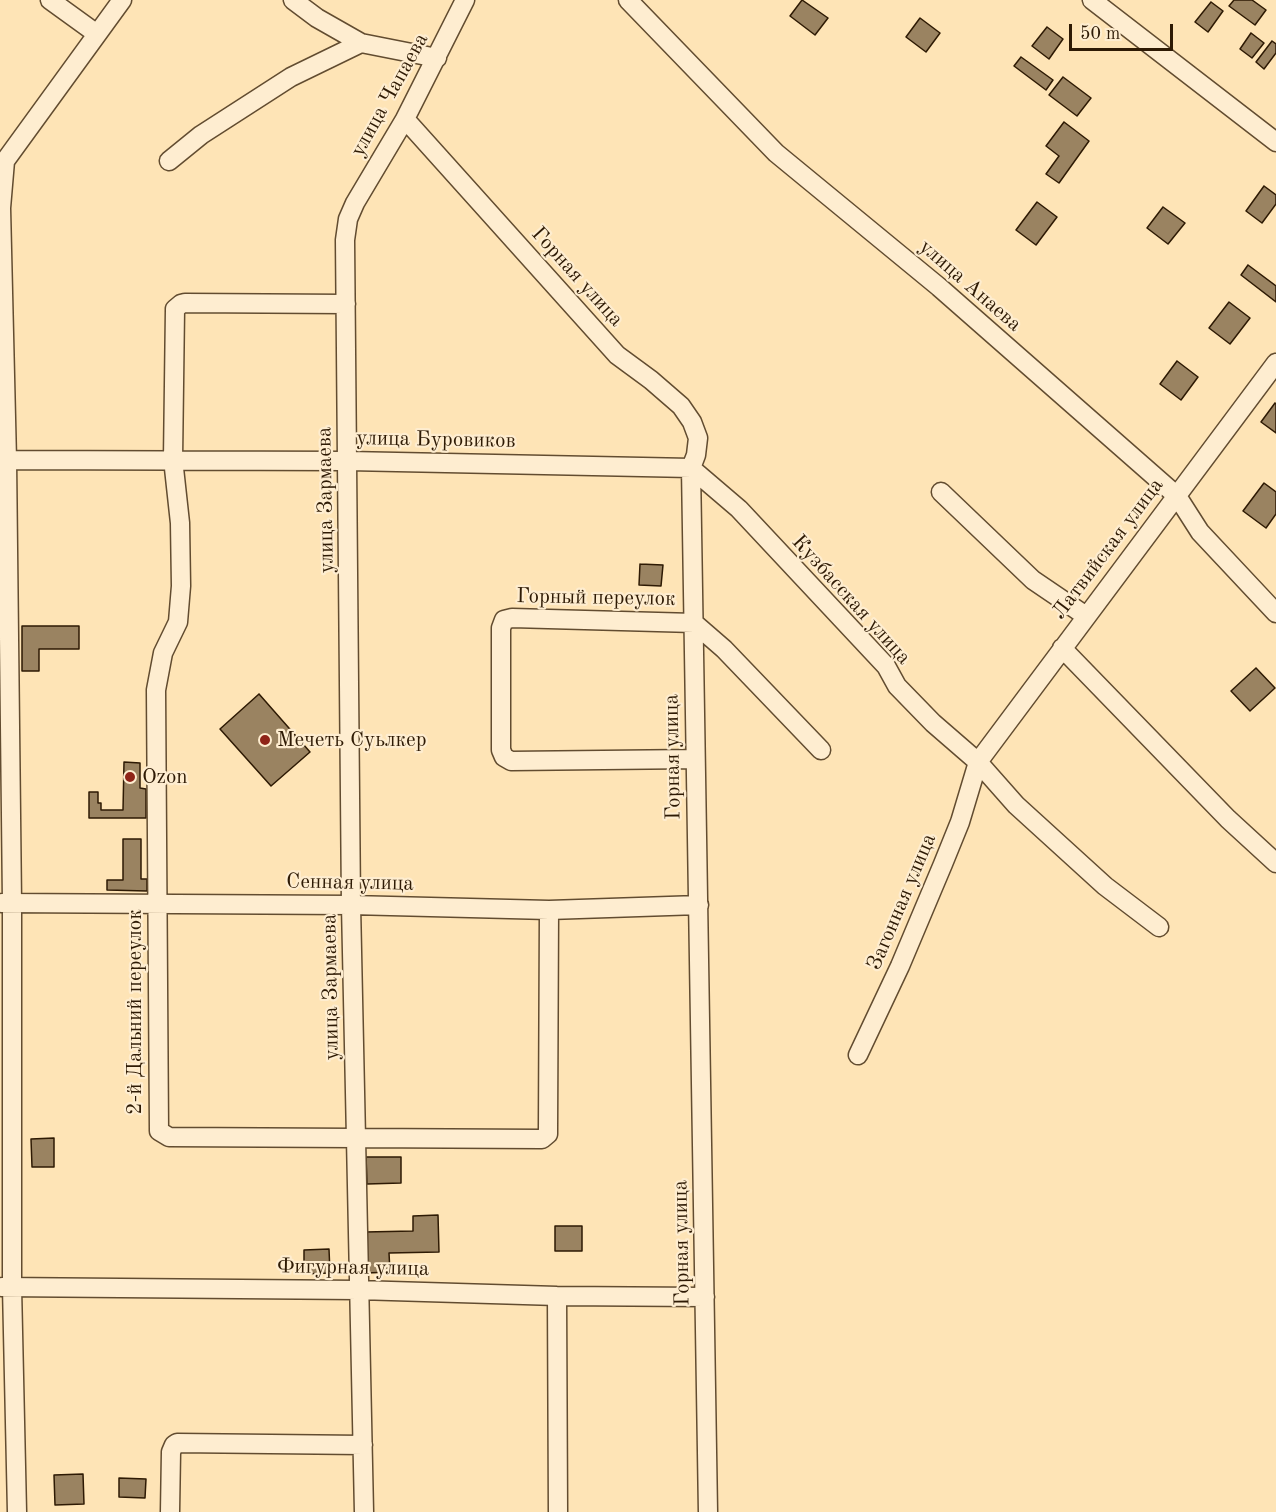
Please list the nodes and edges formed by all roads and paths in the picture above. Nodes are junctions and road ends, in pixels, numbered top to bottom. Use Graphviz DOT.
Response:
graph roads {
  1 [pos="50,0"];
  2 [pos="122,0"];
  3 [pos="293,0"];
  4 [pos="465,0"];
  5 [pos="628,0"];
  6 [pos="1092,0"];
  7 [pos="97,34"];
  8 [pos="361,43"];
  9 [pos="437,58"];
  10 [pos="405,119"];
  11 [pos="1276,142"];
  12 [pos="2,160"];
  13 [pos="169,161"];
  14 [pos="370,178"];
  15 [pos="346,304"];
  16 [pos="2,306"];
  17 [pos="1276,363"];
  18 [pos="173,459"];
  19 [pos="3,460"];
  20 [pos="348,461"];
  21 [pos="692,468"];
  22 [pos="940,492"];
  23 [pos="1177,496"];
  24 [pos="4,606"];
  25 [pos="1276,613"];
  26 [pos="1086,616"];
  27 [pos="693,622"];
  28 [pos="1062,648"];
  29 [pos="821,750"];
  30 [pos="695,759"];
  31 [pos="978,762"];
  32 [pos="1276,863"];
  33 [pos="6,903"];
  34 [pos="157,904"];
  35 [pos="351,905"];
  36 [pos="699,905"];
  37 [pos="549,910"];
  38 [pos="1159,927"];
  39 [pos="858,1055"];
  40 [pos="6,1136"];
  41 [pos="357,1138"];
  42 [pos="6,1287"];
  43 [pos="358,1290"];
  44 [pos="557,1296"];
  45 [pos="705,1297"];
  46 [pos="363,1445"];
  47 [pos="18,1512"];
  48 [pos="170,1512"];
  49 [pos="364,1512"];
  50 [pos="558,1512"];
  51 [pos="708,1512"];
  1 -- 7 [label="street"];
  2 -- 7 [label="street"];
  3 -- 8 [label="street"];
  4 -- 9 [label="street, улица Чапаева"];
  5 -- 23 [label="street, улица Анаева"];
  6 -- 11 [label="street"];
  7 -- 12 [label="street"];
  8 -- 9 [label="street"];
  8 -- 13 [label="street"];
  9 -- 10 [label="street, улица Чапаева"];
  10 -- 14 [label="street, улица Чапаева"];
  10 -- 21 [label="street, Горная улица"];
  12 -- 16 [label="street"];
  14 -- 15 [label="street, улица Зармаева"];
  15 -- 18 [label="street, 2-й Дальний переулок"];
  15 -- 20 [label="street, улица Зармаева"];
  16 -- 19 [label="street"];
  17 -- 23 [label="street, Латвийская улица"];
  18 -- 19 [label="street, улица Буровиков"];
  18 -- 20 [label="street, улица Буровиков"];
  18 -- 34 [label="street, 2-й Дальний переулок"];
  19 -- 24 [label="street"];
  20 -- 21 [label="street, улица Буровиков"];
  20 -- 35 [label="street, улица Зармаева"];
  21 -- 27 [label="street, Горная улица"];
  21 -- 31 [label="street, Кузбасская улица"];
  22 -- 26 [label="street"];
  23 -- 25 [label="street, улица Анаева"];
  23 -- 26 [label="street, Латвийская улица"];
  24 -- 33 [label="street"];
  26 -- 28 [label="street, Латвийская улица"];
  27 -- 29 [label="street"];
  27 -- 30 [label="street, Горная улица"];
  27 -- 30 [label="street, Горный переулок"];
  28 -- 31 [label="street, Латвийская улица"];
  28 -- 32 [label="street"];
  30 -- 36 [label="street, Горная улица"];
  31 -- 38 [label="street, Кузбасская улица"];
  31 -- 39 [label="street, Загонная улица"];
  33 -- 34 [label="street, Сенная улица"];
  33 -- 40 [label="street"];
  34 -- 35 [label="street, Сенная улица"];
  34 -- 41 [label="street, 2-й Дальний переулок"];
  35 -- 37 [label="street, Сенная улица"];
  35 -- 41 [label="street, улица Зармаева"];
  36 -- 37 [label="street, Сенная улица"];
  36 -- 45 [label="street, Горная улица"];
  37 -- 41 [label="street, 2-й Дальний переулок"];
  40 -- 42 [label="street"];
  41 -- 43 [label="street, улица Зармаева"];
  42 -- 43 [label="street, Фигурная улица"];
  42 -- 47 [label="street"];
  43 -- 44 [label="street, Фигурная улица"];
  43 -- 46 [label="street, улица Зармаева"];
  44 -- 45 [label="street, Фигурная улица"];
  44 -- 50 [label="street"];
  45 -- 51 [label="street, Горная улица"];
  46 -- 48 [label="street"];
  46 -- 49 [label="street, улица Зармаева"];
}
